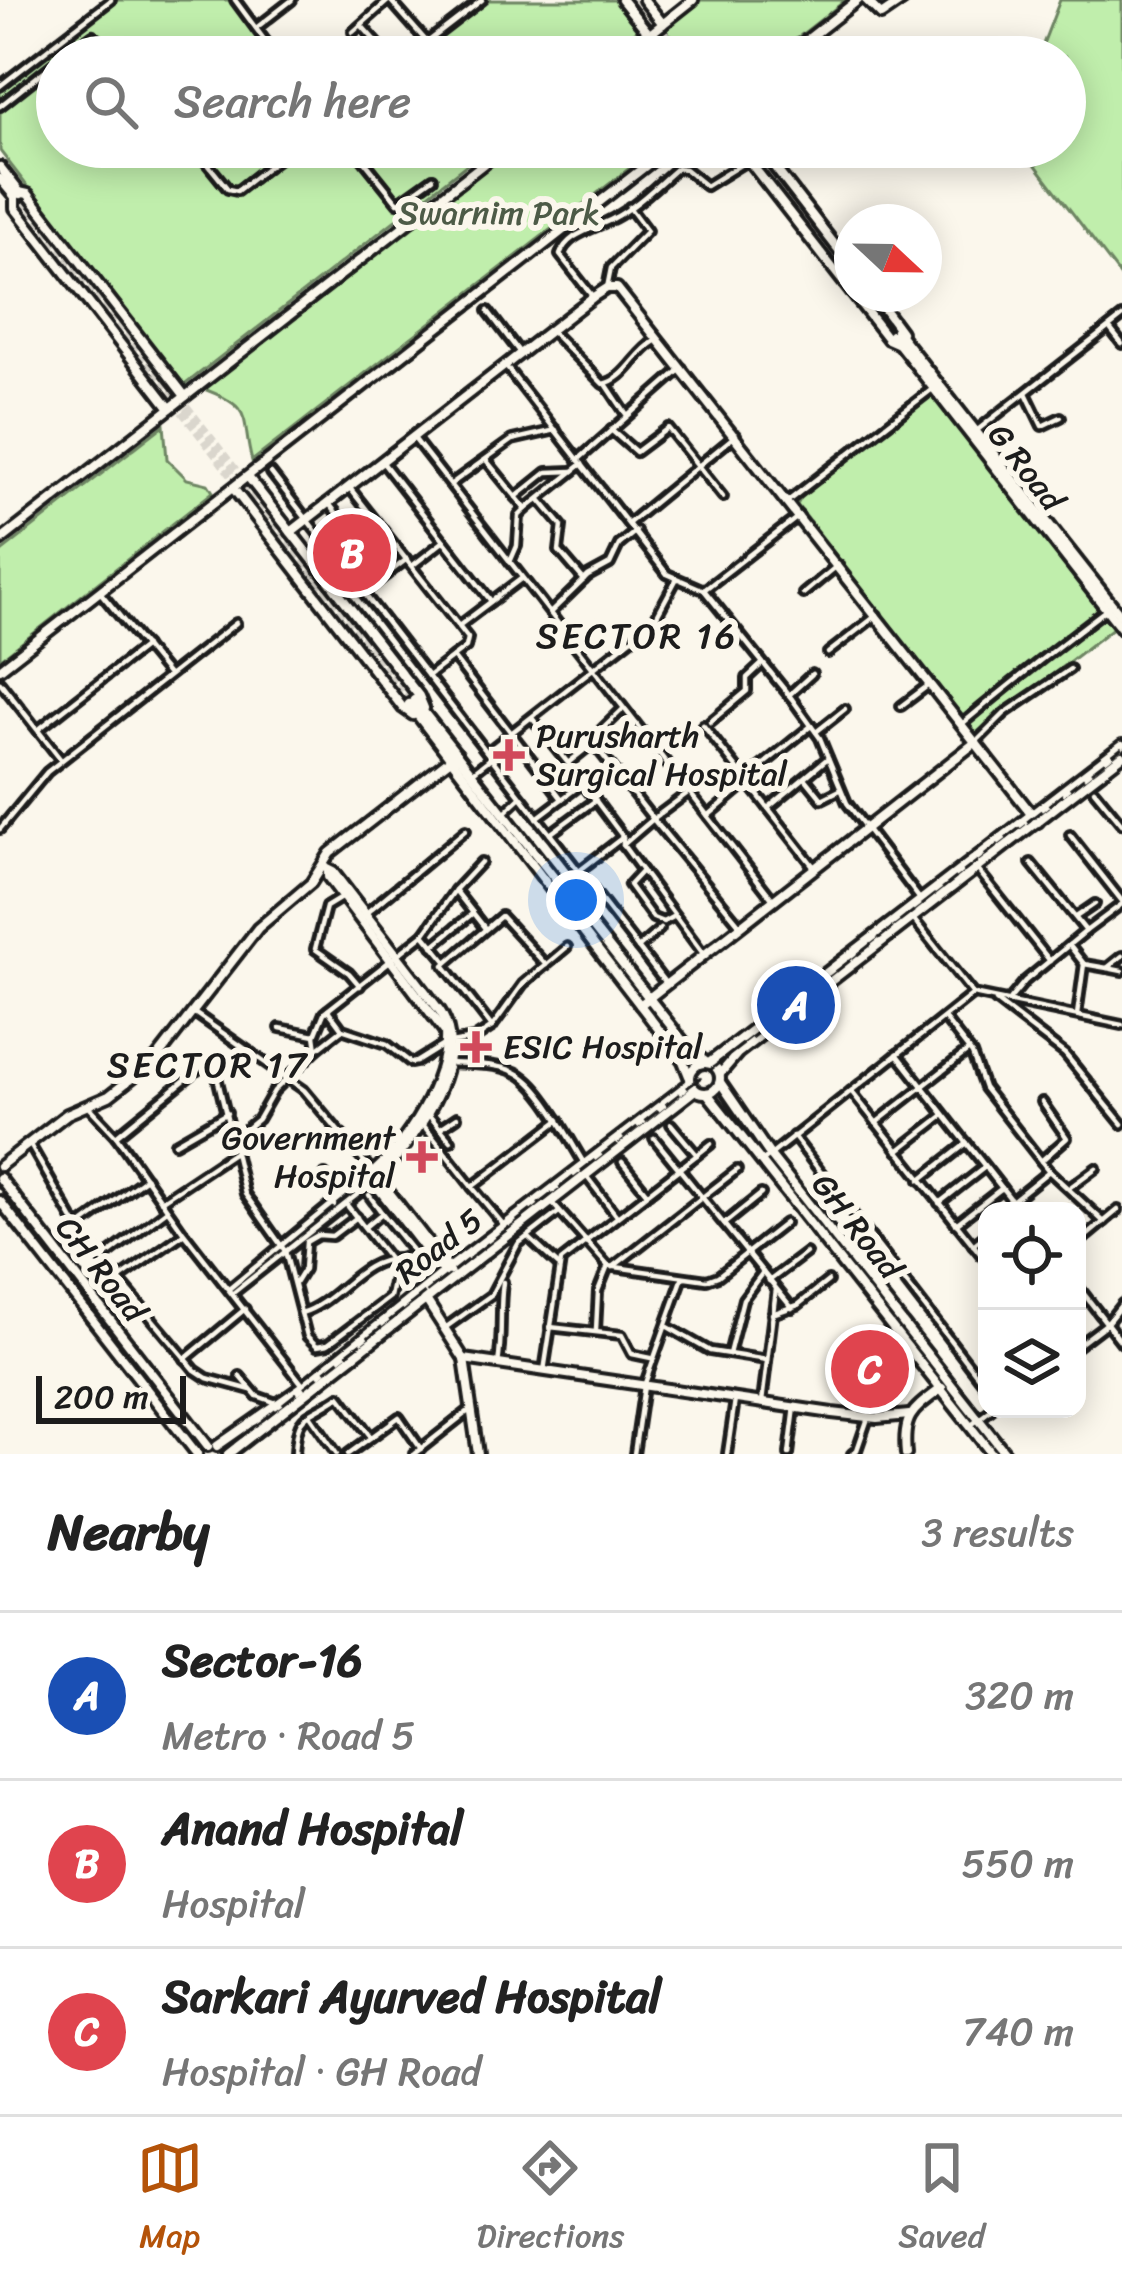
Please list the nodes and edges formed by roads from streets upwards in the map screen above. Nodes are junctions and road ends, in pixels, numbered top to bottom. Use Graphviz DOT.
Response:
graph roads {
  1 [pos="111,0"];
  2 [pos="236,0"];
  3 [pos="292,0"];
  4 [pos="390,0"];
  5 [pos="467,0"];
  6 [pos="482,0"];
  7 [pos="622,0"];
  8 [pos="644,0"];
  9 [pos="694,0"];
  10 [pos="862,0"];
  11 [pos="903,0"];
  12 [pos="473,7"];
  13 [pos="663,24"];
  14 [pos="78,25"];
  15 [pos="361,25"];
  16 [pos="256,28"];
  17 [pos="353,32"];
  18 [pos="93,35"];
  19 [pos="650,35"];
  20 [pos="64,36"];
  21 [pos="262,36"];
  22 [pos="371,36"];
  23 [pos="421,36"];
  24 [pos="436,36"];
  25 [pos="813,36"];
  26 [pos="36,58"];
  27 [pos="36,78"];
  28 [pos="0,86"];
  29 [pos="0,106"];
  30 [pos="0,167"];
  31 [pos="212,168"];
  32 [pos="268,168"];
  33 [pos="369,168"];
  34 [pos="479,168"];
  35 [pos="643,168"];
  36 [pos="679,168"];
  37 [pos="681,168"];
  38 [pos="736,168"];
  39 [pos="754,168"];
  40 [pos="775,168"];
  41 [pos="433,178"];
  42 [pos="0,179"];
  43 [pos="20,198"];
  44 [pos="629,207"];
  45 [pos="834,244"];
  46 [pos="834,270"];
  47 [pos="607,288"];
  48 [pos="593,296"];
  49 [pos="488,310"];
  50 [pos="867,312"];
  51 [pos="887,312"];
  52 [pos="1122,317"];
  53 [pos="1109,328"];
  54 [pos="550,330"];
  55 [pos="1119,335"];
  56 [pos="897,337"];
  57 [pos="659,338"];
  58 [pos="1122,344"];
  59 [pos="520,353"];
  60 [pos="505,365"];
  61 [pos="682,367"];
  62 [pos="606,384"];
  63 [pos="936,386"];
  64 [pos="1026,393"];
  65 [pos="185,396"];
  66 [pos="170,408"];
  67 [pos="628,416"];
  68 [pos="1061,417"];
  69 [pos="556,430"];
  70 [pos="611,430"];
  71 [pos="973,434"];
  72 [pos="736,435"];
  73 [pos="412,437"];
  74 [pos="486,460"];
  75 [pos="382,461"];
  76 [pos="580,462"];
  77 [pos="699,466"];
  78 [pos="573,471"];
  79 [pos="271,473"];
  80 [pos="248,477"];
  81 [pos="449,484"];
  82 [pos="349,487"];
  83 [pos="233,488"];
  84 [pos="516,497"];
  85 [pos="723,497"];
  86 [pos="540,500"];
  87 [pos="788,501"];
  88 [pos="328,503"];
  89 [pos="526,509"];
  90 [pos="799,516"];
  91 [pos="306,520"];
  92 [pos="629,523"];
  93 [pos="636,531"];
  94 [pos="291,532"];
  95 [pos="0,541"];
  96 [pos="444,541"];
  97 [pos="410,562"];
  98 [pos="510,562"];
  99 [pos="838,566"];
  100 [pos="386,575"];
  101 [pos="522,578"];
  102 [pos="584,580"];
  103 [pos="676,580"];
  104 [pos="704,590"];
  105 [pos="100,592"];
  106 [pos="363,593"];
  107 [pos="803,594"];
  108 [pos="490,602"];
  109 [pos="550,614"];
  110 [pos="1117,614"];
  111 [pos="877,615"];
  112 [pos="236,623"];
  113 [pos="459,626"];
  114 [pos="1122,629"];
  115 [pos="145,646"];
  116 [pos="828,653"];
  117 [pos="453,657"];
  118 [pos="762,664"];
  119 [pos="0,669"];
  120 [pos="594,669"];
  121 [pos="1070,669"];
  122 [pos="812,674"];
  123 [pos="168,675"];
  124 [pos="428,676"];
  125 [pos="0,682"];
  126 [pos="931,684"];
  127 [pos="788,695"];
  128 [pos="411,702"];
  129 [pos="902,706"];
  130 [pos="624,708"];
  131 [pos="845,709"];
  132 [pos="423,717"];
  133 [pos="532,718"];
  134 [pos="962,724"];
  135 [pos="39,729"];
  136 [pos="813,729"];
  137 [pos="511,734"];
  138 [pos="976,742"];
  139 [pos="593,743"];
  140 [pos="1122,745"];
  141 [pos="489,755"];
  142 [pos="1122,756"];
  143 [pos="454,757"];
  144 [pos="828,758"];
  145 [pos="61,760"];
  146 [pos="568,763"];
  147 [pos="468,776"];
  148 [pos="805,777"];
  149 [pos="746,780"];
  150 [pos="583,783"];
  151 [pos="840,790"];
  152 [pos="1094,790"];
  153 [pos="689,792"];
  154 [pos="521,797"];
  155 [pos="562,799"];
  156 [pos="596,800"];
  157 [pos="768,808"];
  158 [pos="504,813"];
  159 [pos="708,816"];
  160 [pos="537,818"];
  161 [pos="1036,818"];
  162 [pos="653,819"];
  163 [pos="1122,824"];
  164 [pos="0,829"];
  165 [pos="865,829"];
  166 [pos="466,830"];
  167 [pos="550,834"];
  168 [pos="1070,835"];
  169 [pos="623,841"];
  170 [pos="481,862"];
  171 [pos="1031,862"];
  172 [pos="325,868"];
  173 [pos="815,868"];
  174 [pos="977,869"];
  175 [pos="642,871"];
  176 [pos="579,872"];
  177 [pos="454,890"];
  178 [pos="344,896"];
  179 [pos="774,901"];
  180 [pos="922,902"];
  181 [pos="1122,903"];
  182 [pos="1095,904"];
  183 [pos="473,913"];
  184 [pos="362,915"];
  185 [pos="675,915"];
  186 [pos="1076,917"];
  187 [pos="914,919"];
  188 [pos="740,926"];
  189 [pos="486,929"];
  190 [pos="660,929"];
  191 [pos="1086,932"];
  192 [pos="424,934"];
  193 [pos="1069,945"];
  194 [pos="433,946"];
  195 [pos="567,947"];
  196 [pos="638,948"];
  197 [pos="704,955"];
  198 [pos="1122,956"];
  199 [pos="396,959"];
  200 [pos="1050,961"];
  201 [pos="447,962"];
  202 [pos="1084,964"];
  203 [pos="546,965"];
  204 [pos="1107,968"];
  205 [pos="1122,971"];
  206 [pos="666,984"];
  207 [pos="359,986"];
  208 [pos="974,994"];
  209 [pos="650,997"];
  210 [pos="992,998"];
  211 [pos="1009,1001"];
  212 [pos="640,1005"];
  213 [pos="328,1010"];
  214 [pos="194,1012"];
  215 [pos="1077,1015"];
  216 [pos="944,1018"];
  217 [pos="1122,1024"];
  218 [pos="492,1027"];
  219 [pos="280,1028"];
  220 [pos="342,1029"];
  221 [pos="315,1035"];
  222 [pos="448,1044"];
  223 [pos="317,1048"];
  224 [pos="969,1049"];
  225 [pos="898,1054"];
  226 [pos="445,1063"];
  227 [pos="708,1063"];
  228 [pos="289,1078"];
  229 [pos="720,1078"];
  230 [pos="691,1083"];
  231 [pos="923,1087"];
  232 [pos="851,1091"];
  233 [pos="707,1094"];
  234 [pos="1042,1102"];
  235 [pos="87,1105"];
  236 [pos="227,1113"];
  237 [pos="944,1115"];
  238 [pos="424,1117"];
  239 [pos="457,1117"];
  240 [pos="559,1120"];
  241 [pos="876,1123"];
  242 [pos="671,1124"];
  243 [pos="1122,1124"];
  244 [pos="442,1127"];
  245 [pos="116,1136"];
  246 [pos="793,1136"];
  247 [pos="654,1138"];
  248 [pos="233,1140"];
  249 [pos="451,1141"];
  250 [pos="29,1143"];
  251 [pos="175,1143"];
  252 [pos="967,1143"];
  253 [pos="711,1144"];
  254 [pos="236,1150"];
  255 [pos="898,1151"];
  256 [pos="697,1155"];
  257 [pos="766,1158"];
  258 [pos="1041,1161"];
  259 [pos="622,1162"];
  260 [pos="584,1163"];
  261 [pos="0,1166"];
  262 [pos="986,1167"];
  263 [pos="680,1168"];
  264 [pos="1096,1168"];
  265 [pos="737,1170"];
  266 [pos="1049,1171"];
  267 [pos="325,1175"];
  268 [pos="372,1175"];
  269 [pos="586,1175"];
  270 [pos="0,1178"];
  271 [pos="146,1178"];
  272 [pos="920,1180"];
  273 [pos="472,1187"];
  274 [pos="1069,1188"];
  275 [pos="1002,1189"];
  276 [pos="647,1192"];
  277 [pos="369,1195"];
  278 [pos="761,1195"];
  279 [pos="702,1197"];
  280 [pos="0,1201"];
  281 [pos="161,1201"];
  282 [pos="1012,1201"];
  283 [pos="551,1202"];
  284 [pos="939,1203"];
  285 [pos="334,1204"];
  286 [pos="346,1204"];
  287 [pos="167,1210"];
  288 [pos="1118,1210"];
  289 [pos="559,1212"];
  290 [pos="382,1213"];
  291 [pos="617,1216"];
  292 [pos="357,1217"];
  293 [pos="1104,1222"];
  294 [pos="785,1223"];
  295 [pos="724,1224"];
  296 [pos="956,1224"];
  297 [pos="504,1226"];
  298 [pos="79,1227"];
  299 [pos="365,1227"];
  300 [pos="184,1233"];
  301 [pos="528,1237"];
  302 [pos="1086,1237"];
  303 [pos="585,1241"];
  304 [pos="978,1241"];
  305 [pos="973,1245"];
  306 [pos="284,1248"];
  307 [pos="431,1251"];
  308 [pos="978,1251"];
  309 [pos="748,1253"];
  310 [pos="806,1253"];
  311 [pos="415,1254"];
  312 [pos="102,1259"];
  313 [pos="393,1259"];
  314 [pos="558,1265"];
  315 [pos="611,1267"];
  316 [pos="763,1273"];
  317 [pos="504,1274"];
  318 [pos="449,1275"];
  319 [pos="683,1276"];
  320 [pos="119,1279"];
  321 [pos="769,1281"];
  322 [pos="828,1281"];
  323 [pos="295,1283"];
  324 [pos="776,1289"];
  325 [pos="231,1291"];
  326 [pos="423,1295"];
  327 [pos="1086,1297"];
  328 [pos="1122,1304"];
  329 [pos="792,1308"];
  330 [pos="245,1309"];
  331 [pos="301,1313"];
  332 [pos="772,1314"];
  333 [pos="1106,1324"];
  334 [pos="550,1327"];
  335 [pos="668,1327"];
  336 [pos="445,1328"];
  337 [pos="596,1332"];
  338 [pos="1086,1339"];
  339 [pos="1122,1342"];
  340 [pos="729,1354"];
  341 [pos="652,1358"];
  342 [pos="185,1359"];
  343 [pos="464,1359"];
  344 [pos="767,1360"];
  345 [pos="498,1364"];
  346 [pos="544,1371"];
  347 [pos="240,1376"];
  348 [pos="978,1376"];
  349 [pos="951,1383"];
  350 [pos="304,1386"];
  351 [pos="644,1386"];
  352 [pos="251,1390"];
  353 [pos="940,1390"];
  354 [pos="735,1399"];
  355 [pos="762,1402"];
  356 [pos="279,1404"];
  357 [pos="795,1407"];
  358 [pos="471,1408"];
  359 [pos="310,1415"];
  360 [pos="909,1415"];
  361 [pos="868,1418"];
  362 [pos="980,1418"];
  363 [pos="974,1423"];
  364 [pos="371,1437"];
  365 [pos="421,1449"];
  366 [pos="219,1450"];
  367 [pos="476,1453"];
  368 [pos="197,1454"];
  369 [pos="295,1454"];
  370 [pos="337,1454"];
  371 [pos="348,1454"];
  372 [pos="414,1454"];
  373 [pos="634,1454"];
  374 [pos="727,1454"];
  375 [pos="788,1454"];
  376 [pos="852,1454"];
  377 [pos="906,1454"];
  378 [pos="992,1454"];
  379 [pos="1006,1454"];
  1 -- 14 [label="street"];
  2 -- 16 [label="street"];
  3 -- 16 [label="street"];
  4 -- 15 [label="street"];
  4 -- 23 [label="street"];
  5 -- 12 [label="street"];
  6 -- 12 [label="street"];
  7 -- 19 [label="street"];
  8 -- 13 [label="street"];
  9 -- 13 [label="street"];
  10 -- 11 [label="street"];
  10 -- 25 [label="street"];
  12 -- 24 [label="street"];
  13 -- 19 [label="street"];
  14 -- 18 [label="street"];
  14 -- 20 [label="street"];
  15 -- 17 [label="street"];
  15 -- 22 [label="street"];
  16 -- 21 [label="street"];
  26 -- 28 [label="street"];
  27 -- 29 [label="street"];
  30 -- 43 [label="street"];
  31 -- 32 [label="street"];
  33 -- 41 [label="street"];
  34 -- 65 [label="street"];
  35 -- 80 [label="street"];
  36 -- 44 [label="street"];
  37 -- 38 [label="street"];
  39 -- 46 [label="street"];
  40 -- 45 [label="street"];
  42 -- 43 [label="street"];
  43 -- 65 [label="street"];
  43 -- 66 [label="street"];
  44 -- 47 [label="street"];
  44 -- 48 [label="street"];
  47 -- 48 [label="street"];
  47 -- 57 [label="street"];
  48 -- 54 [label="street"];
  49 -- 59 [label="street"];
  50 -- 56 [label="street"];
  51 -- 56 [label="street"];
  52 -- 53 [label="street"];
  53 -- 55 [label="street"];
  53 -- 64 [label="street"];
  54 -- 59 [label="street"];
  54 -- 62 [label="street"];
  55 -- 58 [label="street"];
  56 -- 63 [label="street, G Road"];
  57 -- 61 [label="street"];
  57 -- 62 [label="street"];
  59 -- 60 [label="street"];
  60 -- 69 [label="street"];
  60 -- 73 [label="street"];
  61 -- 67 [label="street"];
  61 -- 72 [label="street"];
  62 -- 67 [label="street"];
  63 -- 71 [label="street, G Road"];
  63 -- 87 [label="street"];
  64 -- 68 [label="street"];
  64 -- 71 [label="street"];
  65 -- 66 [label="street"];
  66 -- 95 [label="street"];
  67 -- 70 [label="street"];
  69 -- 74 [label="street"];
  69 -- 76 [label="street"];
  70 -- 76 [label="street"];
  70 -- 77 [label="street"];
  71 -- 110 [label="street, G Road"];
  72 -- 77 [label="street"];
  72 -- 87 [label="street"];
  73 -- 75 [label="street"];
  73 -- 81 [label="street"];
  74 -- 81 [label="street"];
  74 -- 84 [label="street"];
  75 -- 82 [label="street"];
  75 -- 96 [label="street"];
  76 -- 78 [label="street"];
  76 -- 92 [label="street"];
  77 -- 85 [label="street"];
  77 -- 92 [label="street"];
  78 -- 84 [label="street"];
  78 -- 86 [label="street"];
  79 -- 91 [label="street"];
  80 -- 83 [label="street"];
  80 -- 94 [label="street"];
  81 -- 98 [label="street"];
  82 -- 88 [label="street"];
  82 -- 97 [label="street"];
  83 -- 105 [label="street"];
  83 -- 132 [label="street"];
  84 -- 89 [label="street"];
  86 -- 89 [label="street"];
  86 -- 102 [label="street"];
  87 -- 90 [label="street"];
  88 -- 91 [label="street"];
  88 -- 100 [label="street"];
  89 -- 98 [label="street"];
  90 -- 99 [label="street"];
  90 -- 104 [label="street"];
  91 -- 94 [label="street"];
  91 -- 106 [label="street"];
  92 -- 93 [label="street"];
  93 -- 102 [label="street"];
  93 -- 103 [label="street"];
  94 -- 132 [label="street"];
  96 -- 97 [label="street"];
  96 -- 108 [label="street"];
  97 -- 100 [label="street"];
  97 -- 113 [label="street"];
  98 -- 101 [label="street"];
  99 -- 107 [label="street"];
  99 -- 111 [label="street"];
  100 -- 106 [label="street"];
  101 -- 108 [label="street"];
  101 -- 109 [label="street"];
  102 -- 109 [label="street"];
  103 -- 104 [label="street"];
  103 -- 120 [label="street"];
  104 -- 118 [label="street"];
  105 -- 115 [label="street"];
  105 -- 119 [label="street"];
  106 -- 124 [label="street"];
  108 -- 113 [label="street"];
  109 -- 120 [label="street"];
  110 -- 114 [label="street, G Road"];
  110 -- 134 [label="street"];
  111 -- 116 [label="street"];
  111 -- 126 [label="street"];
  112 -- 123 [label="street"];
  113 -- 117 [label="street"];
  115 -- 123 [label="street"];
  115 -- 135 [label="street"];
  117 -- 124 [label="street"];
  117 -- 137 [label="street"];
  118 -- 127 [label="street"];
  118 -- 149 [label="street"];
  120 -- 130 [label="street"];
  120 -- 133 [label="street"];
  121 -- 138 [label="street"];
  122 -- 127 [label="street"];
  123 -- 145 [label="street"];
  124 -- 141 [label="street"];
  125 -- 135 [label="street"];
  126 -- 129 [label="street"];
  126 -- 134 [label="street"];
  127 -- 136 [label="street"];
  128 -- 132 [label="street"];
  130 -- 139 [label="street"];
  130 -- 153 [label="street"];
  131 -- 136 [label="street"];
  132 -- 143 [label="street"];
  133 -- 137 [label="street"];
  133 -- 146 [label="street"];
  134 -- 138 [label="street"];
  135 -- 145 [label="street"];
  136 -- 144 [label="street"];
  136 -- 149 [label="street"];
  137 -- 141 [label="street"];
  137 -- 155 [label="street"];
  138 -- 161 [label="street"];
  138 -- 165 [label="street"];
  139 -- 146 [label="street"];
  139 -- 162 [label="street"];
  140 -- 161 [label="street"];
  141 -- 147 [label="street"];
  141 -- 154 [label="street"];
  142 -- 161 [label="street"];
  143 -- 147 [label="street"];
  143 -- 172 [label="street"];
  144 -- 148 [label="street"];
  144 -- 151 [label="street"];
  145 -- 164 [label="street"];
  146 -- 150 [label="street"];
  147 -- 158 [label="street"];
  147 -- 212 [label="street"];
  148 -- 151 [label="street"];
  148 -- 157 [label="street"];
  149 -- 157 [label="street"];
  149 -- 159 [label="street"];
  150 -- 155 [label="street"];
  150 -- 156 [label="street"];
  151 -- 165 [label="street"];
  152 -- 163 [label="street"];
  153 -- 159 [label="street"];
  153 -- 162 [label="street"];
  154 -- 158 [label="street"];
  154 -- 160 [label="street"];
  155 -- 160 [label="street"];
  156 -- 167 [label="street"];
  156 -- 169 [label="street"];
  157 -- 173 [label="street"];
  158 -- 209 [label="street"];
  159 -- 179 [label="street"];
  160 -- 167 [label="street"];
  161 -- 174 [label="street"];
  161 -- 180 [label="street"];
  162 -- 169 [label="street"];
  162 -- 188 [label="street"];
  165 -- 173 [label="street"];
  165 -- 180 [label="street"];
  166 -- 184 [label="street"];
  167 -- 176 [label="street"];
  168 -- 181 [label="street"];
  169 -- 175 [label="street"];
  169 -- 176 [label="street"];
  170 -- 177 [label="street"];
  171 -- 186 [label="street"];
  172 -- 178 [label="street"];
  172 -- 184 [label="street"];
  172 -- 214 [label="street"];
  173 -- 179 [label="street"];
  174 -- 187 [label="street"];
  174 -- 200 [label="street"];
  175 -- 185 [label="street"];
  175 -- 185 [label="street"];
  176 -- 196 [label="street"];
  177 -- 183 [label="street"];
  177 -- 192 [label="street"];
  178 -- 184 [label="street"];
  178 -- 207 [label="street"];
  179 -- 188 [label="street"];
  180 -- 227 [label="street"];
  181 -- 191 [label="street"];
  182 -- 186 [label="street"];
  183 -- 189 [label="street"];
  183 -- 194 [label="street"];
  184 -- 199 [label="street"];
  185 -- 197 [label="street"];
  186 -- 191 [label="street"];
  187 -- 208 [label="street"];
  187 -- 229 [label="street"];
  188 -- 197 [label="street"];
  189 -- 201 [label="street"];
  189 -- 203 [label="street"];
  190 -- 196 [label="street"];
  191 -- 193 [label="street"];
  192 -- 194 [label="street"];
  192 -- 199 [label="street"];
  193 -- 200 [label="street"];
  193 -- 202 [label="street"];
  194 -- 201 [label="street"];
  195 -- 203 [label="street"];
  196 -- 206 [label="street"];
  197 -- 206 [label="street"];
  198 -- 204 [label="street"];
  199 -- 207 [label="street"];
  199 -- 222 [label="street"];
  200 -- 211 [label="street"];
  201 -- 218 [label="street"];
  202 -- 204 [label="street"];
  202 -- 215 [label="street"];
  203 -- 218 [label="street"];
  204 -- 205 [label="street"];
  206 -- 209 [label="street"];
  207 -- 213 [label="street"];
  208 -- 210 [label="street"];
  208 -- 216 [label="street"];
  209 -- 212 [label="street"];
  209 -- 227 [label="street"];
  210 -- 211 [label="street"];
  210 -- 243 [label="street"];
  211 -- 215 [label="street"];
  212 -- 230 [label="street"];
  213 -- 220 [label="street"];
  213 -- 221 [label="street"];
  214 -- 228 [label="street"];
  214 -- 235 [label="street"];
  215 -- 217 [label="street"];
  216 -- 224 [label="street"];
  216 -- 225 [label="street"];
  218 -- 222 [label="street"];
  219 -- 221 [label="street"];
  220 -- 222 [label="street"];
  220 -- 223 [label="street"];
  221 -- 223 [label="street"];
  222 -- 226 [label="street"];
  223 -- 228 [label="street"];
  224 -- 231 [label="street"];
  224 -- 258 [label="street"];
  225 -- 231 [label="street"];
  225 -- 232 [label="street"];
  226 -- 238 [label="street"];
  226 -- 240 [label="street"];
  226 -- 268 [label="street"];
  227 -- 229 [label="street, GH Road"];
  227 -- 230 [label="street"];
  228 -- 248 [label="street"];
  228 -- 268 [label="street"];
  229 -- 233 [label="street"];
  229 -- 257 [label="street, GH Road"];
  230 -- 233 [label="street"];
  230 -- 260 [label="street, Road 5"];
  230 -- 269 [label="street, Road 5"];
  231 -- 237 [label="street"];
  231 -- 241 [label="street"];
  232 -- 241 [label="street"];
  232 -- 246 [label="street"];
  233 -- 257 [label="street, GH Road"];
  234 -- 258 [label="street"];
  235 -- 245 [label="street"];
  235 -- 250 [label="street"];
  236 -- 245 [label="street"];
  236 -- 248 [label="street"];
  236 -- 251 [label="street"];
  237 -- 252 [label="street"];
  237 -- 255 [label="street"];
  238 -- 244 [label="street"];
  238 -- 268 [label="street"];
  238 -- 273 [label="street"];
  239 -- 244 [label="street"];
  240 -- 260 [label="street"];
  240 -- 273 [label="street"];
  241 -- 255 [label="street"];
  242 -- 256 [label="street"];
  244 -- 249 [label="street"];
  245 -- 271 [label="street"];
  246 -- 257 [label="street"];
  246 -- 348 [label="street"];
  247 -- 263 [label="street"];
  248 -- 254 [label="street"];
  250 -- 261 [label="street"];
  250 -- 298 [label="street"];
  252 -- 262 [label="street"];
  252 -- 272 [label="street"];
  253 -- 256 [label="street"];
  254 -- 281 [label="street"];
  254 -- 306 [label="street"];
  255 -- 272 [label="street"];
  256 -- 263 [label="street"];
  257 -- 349 [label="street, GH Road"];
  257 -- 353 [label="street, GH Road"];
  258 -- 266 [label="street"];
  259 -- 276 [label="street"];
  260 -- 297 [label="street, Road 5"];
  262 -- 275 [label="street"];
  262 -- 284 [label="street"];
  263 -- 276 [label="street"];
  263 -- 279 [label="street"];
  264 -- 274 [label="street"];
  265 -- 279 [label="street"];
  266 -- 274 [label="street"];
  266 -- 282 [label="street"];
  267 -- 285 [label="street"];
  268 -- 285 [label="street"];
  268 -- 286 [label="street"];
  268 -- 307 [label="street"];
  269 -- 283 [label="street, Road 5"];
  269 -- 291 [label="street"];
  270 -- 366 [label="street, CH Road"];
  271 -- 281 [label="street"];
  271 -- 298 [label="street"];
  272 -- 284 [label="street"];
  273 -- 297 [label="street"];
  274 -- 293 [label="street"];
  275 -- 282 [label="street"];
  275 -- 296 [label="street"];
  276 -- 291 [label="street"];
  277 -- 290 [label="street"];
  278 -- 295 [label="street"];
  279 -- 295 [label="street"];
  279 -- 315 [label="street"];
  280 -- 368 [label="street, CH Road"];
  281 -- 287 [label="street"];
  283 -- 289 [label="street"];
  283 -- 318 [label="street, Road 5"];
  284 -- 296 [label="street"];
  285 -- 306 [label="street"];
  286 -- 292 [label="street"];
  286 -- 306 [label="street"];
  287 -- 300 [label="street"];
  287 -- 312 [label="street"];
  288 -- 293 [label="street"];
  289 -- 301 [label="street"];
  289 -- 303 [label="street"];
  290 -- 299 [label="street"];
  290 -- 311 [label="street"];
  291 -- 303 [label="street"];
  292 -- 299 [label="street"];
  292 -- 323 [label="street"];
  293 -- 302 [label="street"];
  294 -- 309 [label="street"];
  295 -- 309 [label="street"];
  296 -- 305 [label="street"];
  297 -- 318 [label="street, Road 5"];
  298 -- 312 [label="street"];
  299 -- 313 [label="street"];
  300 -- 320 [label="street"];
  300 -- 325 [label="street"];
  301 -- 314 [label="street"];
  301 -- 317 [label="street"];
  303 -- 314 [label="street"];
  303 -- 315 [label="street"];
  304 -- 305 [label="street"];
  305 -- 308 [label="street"];
  306 -- 323 [label="street"];
  306 -- 325 [label="street"];
  307 -- 311 [label="street"];
  307 -- 318 [label="street"];
  309 -- 316 [label="street"];
  309 -- 319 [label="street"];
  310 -- 321 [label="street"];
  311 -- 313 [label="street"];
  312 -- 320 [label="street"];
  313 -- 331 [label="street"];
  313 -- 331 [label="street"];
  314 -- 334 [label="street"];
  315 -- 319 [label="street"];
  315 -- 337 [label="street"];
  316 -- 321 [label="street"];
  316 -- 340 [label="street"];
  317 -- 336 [label="street"];
  317 -- 345 [label="street"];
  318 -- 326 [label="street, Road 5"];
  319 -- 335 [label="street"];
  320 -- 342 [label="street"];
  321 -- 324 [label="street"];
  322 -- 329 [label="street"];
  323 -- 331 [label="street"];
  324 -- 329 [label="street"];
  324 -- 332 [label="street"];
  325 -- 330 [label="street"];
  326 -- 336 [label="street"];
  326 -- 350 [label="street, Road 5"];
  326 -- 366 [label="street, Road 5"];
  327 -- 333 [label="street"];
  328 -- 333 [label="street"];
  329 -- 332 [label="street"];
  330 -- 342 [label="street"];
  330 -- 350 [label="street"];
  332 -- 344 [label="street"];
  333 -- 338 [label="street"];
  333 -- 339 [label="street"];
  334 -- 337 [label="street"];
  334 -- 346 [label="street"];
  335 -- 340 [label="street"];
  335 -- 341 [label="street"];
  336 -- 343 [label="street"];
  337 -- 341 [label="street"];
  340 -- 344 [label="street"];
  341 -- 351 [label="street"];
  342 -- 352 [label="street"];
  343 -- 345 [label="street"];
  343 -- 358 [label="street"];
  344 -- 355 [label="street"];
  345 -- 346 [label="street"];
  346 -- 351 [label="street"];
  347 -- 352 [label="street"];
  349 -- 353 [label="street"];
  349 -- 363 [label="street, GH Road"];
  350 -- 356 [label="street, Road 5"];
  351 -- 354 [label="street"];
  351 -- 373 [label="street"];
  352 -- 356 [label="street"];
  353 -- 360 [label="street"];
  353 -- 363 [label="street, GH Road"];
  354 -- 355 [label="street"];
  354 -- 374 [label="street"];
  355 -- 357 [label="street"];
  356 -- 366 [label="street, Road 5"];
  357 -- 361 [label="street"];
  357 -- 375 [label="street"];
  358 -- 365 [label="street"];
  358 -- 367 [label="street"];
  359 -- 364 [label="street"];
  359 -- 369 [label="street"];
  359 -- 370 [label="street"];
  360 -- 361 [label="street"];
  360 -- 377 [label="street"];
  361 -- 376 [label="street"];
  362 -- 363 [label="street"];
  363 -- 378 [label="street, GH Road"];
  363 -- 379 [label="street, GH Road"];
  364 -- 365 [label="street"];
  364 -- 371 [label="street"];
  365 -- 372 [label="street"];
  366 -- 368 [label="street"];
}
